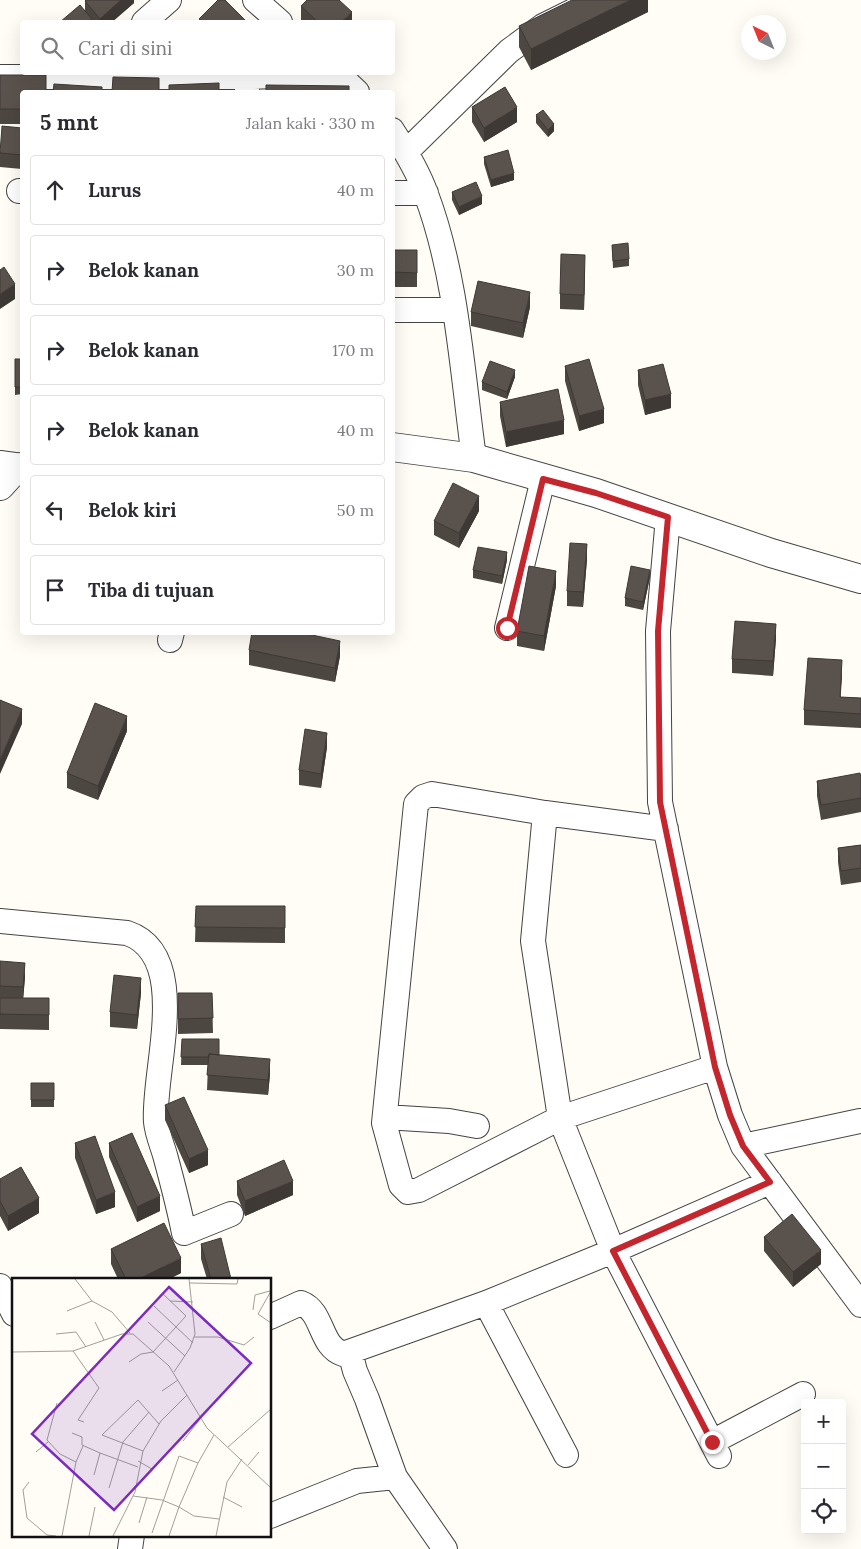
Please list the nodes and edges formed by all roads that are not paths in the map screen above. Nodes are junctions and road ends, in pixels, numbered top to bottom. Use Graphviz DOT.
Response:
graph roads {
  1 [pos="169,0"];
  2 [pos="255,0"];
  3 [pos="596,0"];
  4 [pos="146,20"];
  5 [pos="278,20"];
  6 [pos="57,75"];
  7 [pos="101,75"];
  8 [pos="321,75"];
  9 [pos="338,75"];
  10 [pos="0,77"];
  11 [pos="247,85"];
  12 [pos="355,90"];
  13 [pos="395,135"];
  14 [pos="406,152"];
  15 [pos="395,193"];
  16 [pos="426,193"];
  17 [pos="395,310"];
  18 [pos="454,310"];
  19 [pos="395,447"];
  20 [pos="474,458"];
  21 [pos="0,463"];
  22 [pos="20,467"];
  23 [pos="20,468"];
  24 [pos="543,479"];
  25 [pos="0,486"];
  26 [pos="668,517"];
  27 [pos="861,580"];
  28 [pos="507,628"];
  29 [pos="545,813"];
  30 [pos="666,829"];
  31 [pos="0,921"];
  32 [pos="715,1067"];
  33 [pos="385,1117"];
  34 [pos="560,1118"];
  35 [pos="860,1121"];
  36 [pos="477,1126"];
  37 [pos="743,1146"];
  38 [pos="770,1182"];
  39 [pos="231,1214"];
  40 [pos="613,1251"];
  41 [pos="0,1286"];
  42 [pos="486,1303"];
  43 [pos="861,1305"];
  44 [pos="12,1310"];
  45 [pos="271,1317"];
  46 [pos="350,1352"];
  47 [pos="803,1394"];
  48 [pos="566,1455"];
  49 [pos="395,1477"];
  50 [pos="271,1516"];
  51 [pos="132,1536"];
  52 [pos="130,1549"];
  53 [pos="445,1549"];
  1 -- 4 [label="street"];
  2 -- 5 [label="street"];
  3 -- 14 [label="street"];
  6 -- 10 [label="street"];
  7 -- 11 [label="street"];
  8 -- 11 [label="street"];
  9 -- 12 [label="street"];
  13 -- 14 [label="street"];
  14 -- 16 [label="street"];
  15 -- 16 [label="street"];
  16 -- 18 [label="street"];
  17 -- 18 [label="street"];
  18 -- 20 [label="street"];
  19 -- 20 [label="street"];
  20 -- 24 [label="street"];
  21 -- 22 [label="street"];
  23 -- 25 [label="street"];
  24 -- 26 [label="street"];
  24 -- 28 [label="street"];
  26 -- 27 [label="street"];
  26 -- 30 [label="street"];
  29 -- 30 [label="street"];
  29 -- 33 [label="street"];
  29 -- 34 [label="street"];
  30 -- 32 [label="street"];
  31 -- 39 [label="street"];
  32 -- 34 [label="street"];
  32 -- 37 [label="street"];
  33 -- 34 [label="street"];
  33 -- 36 [label="street"];
  34 -- 40 [label="street"];
  35 -- 37 [label="street"];
  37 -- 38 [label="street"];
  38 -- 40 [label="street"];
  38 -- 43 [label="street"];
  40 -- 42 [label="street"];
  40 -- 47 [label="street"];
  41 -- 44 [label="street"];
  42 -- 46 [label="street"];
  42 -- 48 [label="street"];
  45 -- 46 [label="street"];
  46 -- 49 [label="street"];
  49 -- 50 [label="street"];
  49 -- 53 [label="street"];
  51 -- 52 [label="street"];
}
